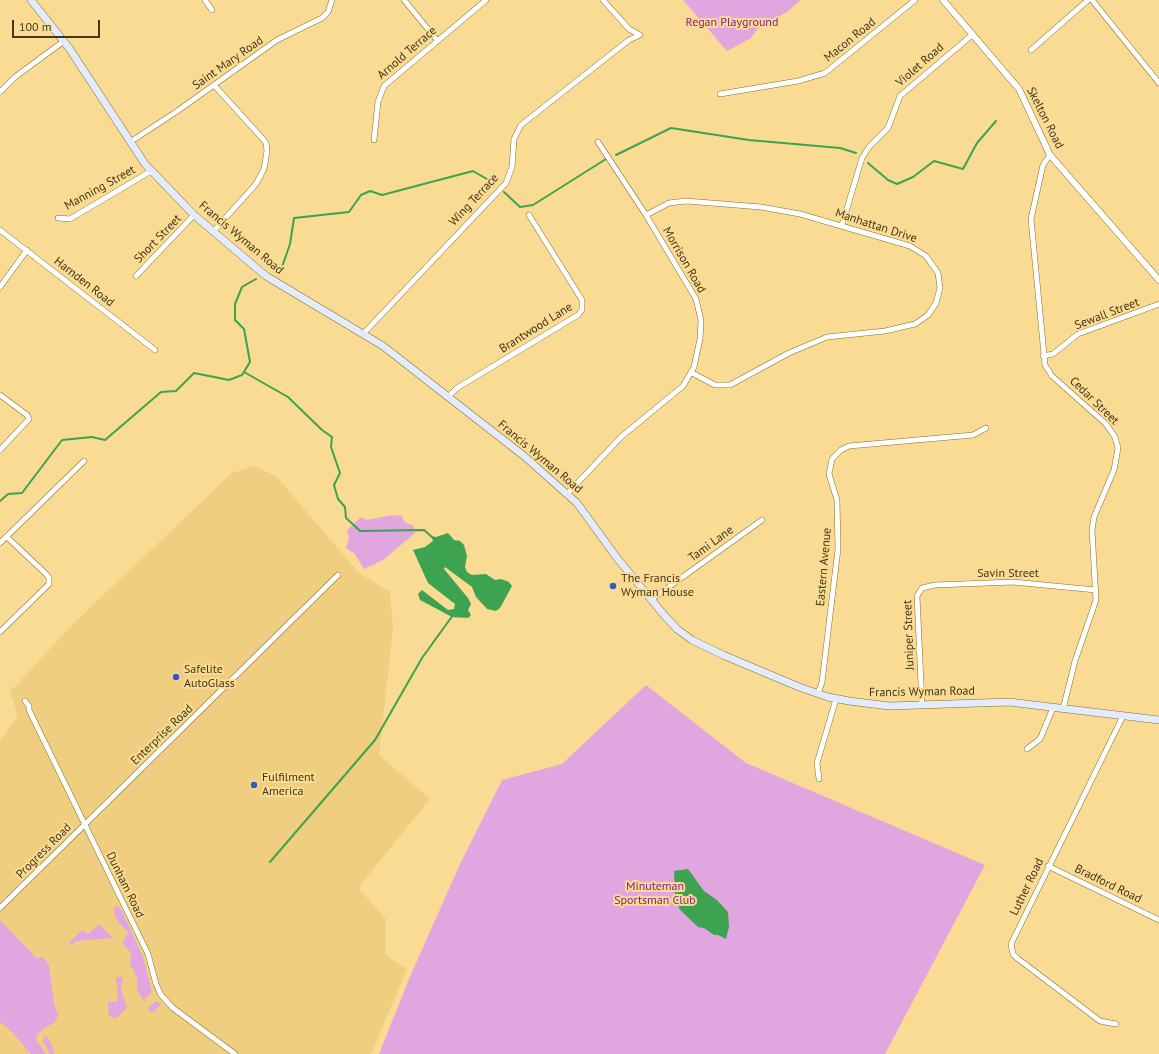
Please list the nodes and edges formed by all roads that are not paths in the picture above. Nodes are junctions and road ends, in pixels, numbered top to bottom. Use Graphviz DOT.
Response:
graph roads {
  1 [pos="31,0"];
  2 [pos="205,0"];
  3 [pos="332,0"];
  4 [pos="404,0"];
  5 [pos="486,0"];
  6 [pos="603,0"];
  7 [pos="915,0"];
  8 [pos="943,0"];
  9 [pos="1088,0"];
  10 [pos="1092,0"];
  11 [pos="212,10"];
  12 [pos="972,35"];
  13 [pos="437,40"];
  14 [pos="64,41"];
  15 [pos="1031,50"];
  16 [pos="1159,83"];
  17 [pos="214,85"];
  18 [pos="0,92"];
  19 [pos="720,94"];
  20 [pos="374,140"];
  21 [pos="130,142"];
  22 [pos="598,142"];
  23 [pos="1050,155"];
  24 [pos="151,171"];
  25 [pos="194,215"];
  26 [pos="529,215"];
  27 [pos="646,215"];
  28 [pos="58,218"];
  29 [pos="842,225"];
  30 [pos="0,230"];
  31 [pos="213,232"];
  32 [pos="27,250"];
  33 [pos="136,276"];
  34 [pos="1159,280"];
  35 [pos="0,287"];
  36 [pos="1159,304"];
  37 [pos="364,333"];
  38 [pos="155,350"];
  39 [pos="1043,356"];
  40 [pos="692,373"];
  41 [pos="0,395"];
  42 [pos="449,396"];
  43 [pos="986,428"];
  44 [pos="0,450"];
  45 [pos="84,461"];
  46 [pos="568,493"];
  47 [pos="762,520"];
  48 [pos="6,537"];
  49 [pos="0,543"];
  50 [pos="338,575"];
  51 [pos="920,590"];
  52 [pos="1096,590"];
  53 [pos="652,599"];
  54 [pos="0,632"];
  55 [pos="818,694"];
  56 [pos="836,699"];
  57 [pos="25,701"];
  58 [pos="922,705"];
  59 [pos="1054,708"];
  60 [pos="1063,709"];
  61 [pos="1123,716"];
  62 [pos="1159,720"];
  63 [pos="1027,749"];
  64 [pos="820,779"];
  65 [pos="84,824"];
  66 [pos="1048,866"];
  67 [pos="0,908"];
  68 [pos="1159,920"];
  69 [pos="1116,1024"];
  70 [pos="236,1054"];
  1 -- 14 [label="main road, Francis Wyman Road"];
  2 -- 11 [label="street"];
  3 -- 17 [label="street, Saint Mary Road"];
  4 -- 13 [label="street"];
  5 -- 13 [label="street, Arnold Terrace"];
  6 -- 37 [label="street, Wing Terrace"];
  7 -- 19 [label="street, Macon Road"];
  8 -- 12 [label="street, Skelton Road"];
  9 -- 15 [label="street"];
  10 -- 16 [label="street"];
  12 -- 23 [label="street, Skelton Road"];
  12 -- 29 [label="street, Violet Road"];
  13 -- 20 [label="street, Arnold Terrace"];
  14 -- 18 [label="street"];
  14 -- 21 [label="main road, Francis Wyman Road"];
  17 -- 21 [label="street, Saint Mary Road"];
  17 -- 31 [label="street"];
  21 -- 24 [label="main road, Francis Wyman Road"];
  22 -- 27 [label="street, Morrison Road"];
  23 -- 34 [label="street, Skelton Road"];
  23 -- 39 [label="street, Cedar Street"];
  24 -- 25 [label="main road, Francis Wyman Road"];
  24 -- 28 [label="street, Manning Street"];
  25 -- 31 [label="main road, Francis Wyman Road"];
  25 -- 33 [label="street, Short Street"];
  26 -- 42 [label="street, Brantwood Lane"];
  27 -- 29 [label="street, Manhattan Drive"];
  27 -- 40 [label="street, Morrison Road"];
  29 -- 40 [label="street, Manhattan Drive"];
  30 -- 32 [label="street, Harnden Road"];
  31 -- 37 [label="main road, Francis Wyman Road"];
  32 -- 35 [label="street"];
  32 -- 38 [label="street, Harnden Road"];
  36 -- 39 [label="street, Sewall Street"];
  37 -- 42 [label="main road, Francis Wyman Road"];
  39 -- 52 [label="street, Cedar Street"];
  40 -- 46 [label="street, Morrison Road"];
  41 -- 44 [label="street"];
  42 -- 46 [label="main road, Francis Wyman Road"];
  43 -- 55 [label="street, Eastern Avenue"];
  45 -- 48 [label="street"];
  46 -- 53 [label="main road, Francis Wyman Road"];
  47 -- 53 [label="street, Tami Lane"];
  48 -- 49 [label="street"];
  48 -- 54 [label="street"];
  50 -- 65 [label="street, Enterprise Road"];
  51 -- 52 [label="street, Savin Street"];
  51 -- 58 [label="street, Juniper Street"];
  52 -- 60 [label="street, Cedar Street"];
  53 -- 55 [label="main road, Francis Wyman Road"];
  55 -- 56 [label="main road, Francis Wyman Road"];
  56 -- 58 [label="main road, Francis Wyman Road"];
  56 -- 64 [label="street"];
  57 -- 65 [label="street, Dunham Road"];
  58 -- 59 [label="main road, Francis Wyman Road"];
  59 -- 60 [label="main road, Francis Wyman Road"];
  59 -- 63 [label="street"];
  60 -- 61 [label="main road, Francis Wyman Road"];
  61 -- 62 [label="main road, Francis Wyman Road"];
  61 -- 66 [label="street, Luther Road"];
  65 -- 67 [label="street, Progress Road"];
  65 -- 70 [label="street, Dunham Road"];
  66 -- 68 [label="street, Bradford Road"];
  66 -- 69 [label="street, Luther Road"];
}
